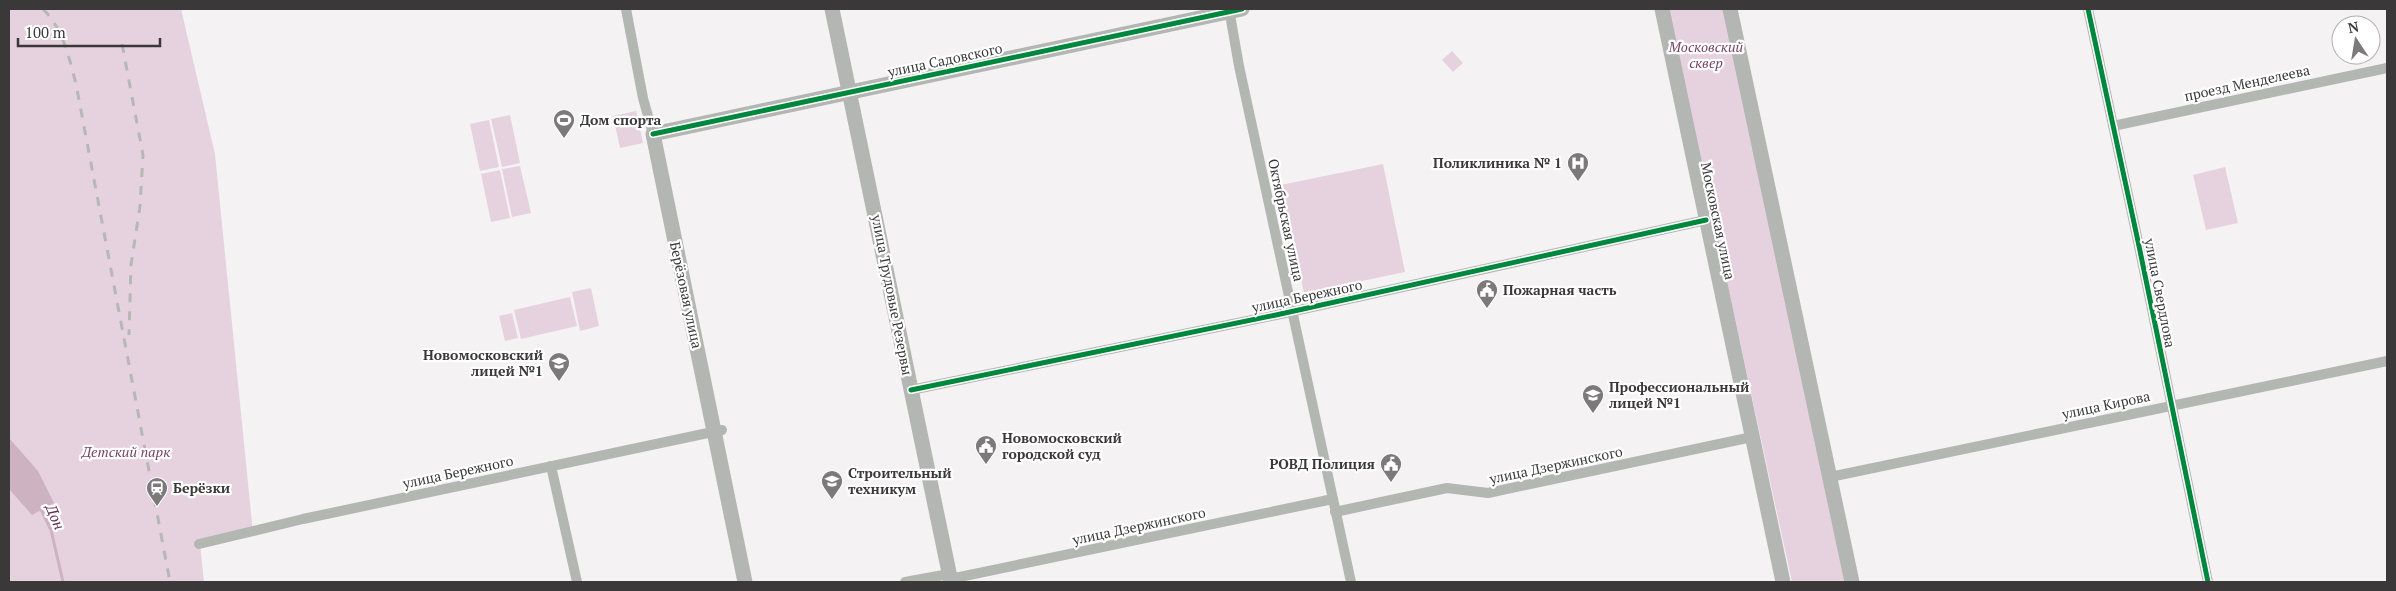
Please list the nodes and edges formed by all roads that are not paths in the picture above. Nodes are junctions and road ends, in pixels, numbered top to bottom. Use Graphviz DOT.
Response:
graph roads {
  1 [pos="626,9"];
  2 [pos="832,9"];
  3 [pos="1234,9"];
  4 [pos="1662,9"];
  5 [pos="1730,9"];
  6 [pos="2088,9"];
  7 [pos="2387,68"];
  8 [pos="851,91"];
  9 [pos="2113,126"];
  10 [pos="653,134"];
  11 [pos="1706,220"];
  12 [pos="1292,311"];
  13 [pos="2387,361"];
  14 [pos="911,390"];
  15 [pos="2172,405"];
  16 [pos="718,430"];
  17 [pos="1752,437"];
  18 [pos="551,466"];
  19 [pos="1830,477"];
  20 [pos="1333,499"];
  21 [pos="1335,512"];
  22 [pos="199,544"];
  23 [pos="950,578"];
  24 [pos="577,582"];
  25 [pos="745,582"];
  26 [pos="905,582"];
  27 [pos="1351,582"];
  28 [pos="1783,582"];
  29 [pos="1852,582"];
  30 [pos="2208,582"];
  1 -- 10 [label="street, Берёзовая улица"];
  2 -- 8 [label="street, улица Трудовые Резервы"];
  3 -- 8 [label="street, улица Садовского"];
  3 -- 12 [label="street, Октябрьская улица"];
  4 -- 11 [label="street, Московская улица"];
  5 -- 19 [label="street"];
  6 -- 9 [label="street, улица Свердлова"];
  7 -- 9 [label="street, проезд Менделеева"];
  8 -- 10 [label="street, улица Садовского"];
  8 -- 14 [label="street, улица Трудовые Резервы"];
  9 -- 15 [label="street, улица Свердлова"];
  10 -- 16 [label="street, Берёзовая улица"];
  11 -- 12 [label="street, улица Бережного"];
  11 -- 17 [label="street, Московская улица"];
  12 -- 14 [label="street, улица Бережного"];
  12 -- 20 [label="street, Октябрьская улица"];
  13 -- 15 [label="street, улица Кирова"];
  14 -- 23 [label="street, улица Трудовые Резервы"];
  15 -- 19 [label="street, улица Кирова"];
  15 -- 30 [label="street, улица Свердлова"];
  16 -- 18 [label="street, улица Бережного"];
  16 -- 25 [label="street, Берёзовая улица"];
  17 -- 21 [label="street, улица Дзержинского"];
  17 -- 28 [label="street, Московская улица"];
  18 -- 22 [label="street, улица Бережного"];
  18 -- 24 [label="street"];
  19 -- 29 [label="street"];
  20 -- 21 [label="street, Октябрьская улица"];
  20 -- 23 [label="street, улица Дзержинского"];
  21 -- 27 [label="street, Октябрьская улица"];
  23 -- 26 [label="street, улица Дзержинского"];
}
